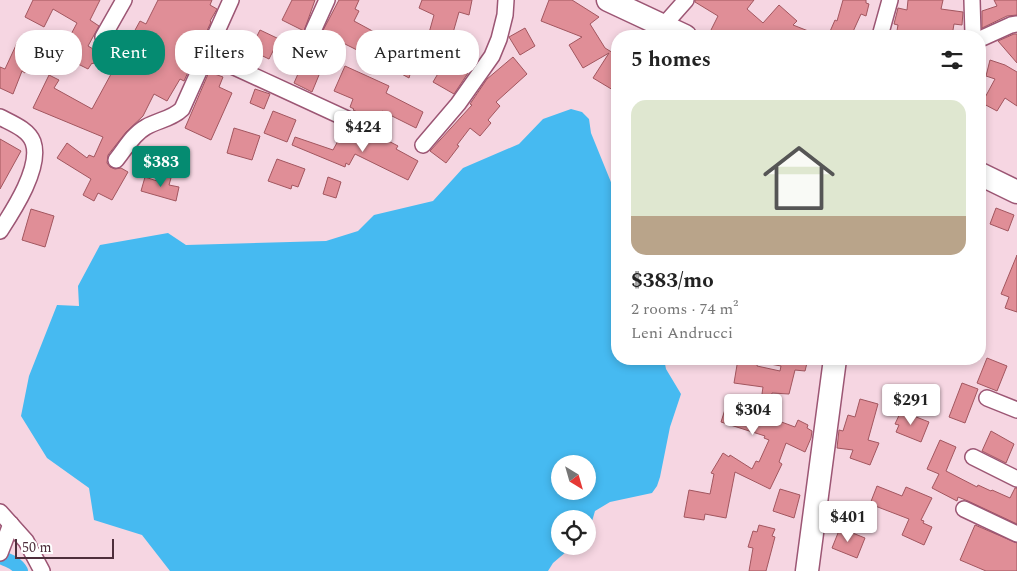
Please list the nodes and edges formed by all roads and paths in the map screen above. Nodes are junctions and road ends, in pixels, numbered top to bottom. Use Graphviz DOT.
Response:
graph roads {
  1 [pos="124,0"];
  2 [pos="231,0"];
  3 [pos="327,0"];
  4 [pos="506,0"];
  5 [pos="608,0"];
  6 [pos="686,0"];
  7 [pos="890,0"];
  8 [pos="972,0"];
  9 [pos="632,5"];
  10 [pos="1017,24"];
  11 [pos="663,26"];
  12 [pos="107,30"];
  13 [pos="217,30"];
  14 [pos="314,30"];
  15 [pos="672,30"];
  16 [pos="882,30"];
  17 [pos="973,30"];
  18 [pos="986,35"];
  19 [pos="197,75"];
  20 [pos="252,75"];
  21 [pos="0,117"];
  22 [pos="369,129"];
  23 [pos="423,145"];
  24 [pos="116,160"];
  25 [pos="986,177"];
  26 [pos="1017,192"];
  27 [pos="0,231"];
  28 [pos="834,365"];
  29 [pos="987,398"];
  30 [pos="1017,410"];
  31 [pos="973,457"];
  32 [pos="1017,479"];
  33 [pos="964,509"];
  34 [pos="0,512"];
  35 [pos="11,524"];
  36 [pos="1017,534"];
  37 [pos="0,552"];
  38 [pos="42,571"];
  39 [pos="807,571"];
  1 -- 12 [label="street"];
  2 -- 13 [label="street"];
  3 -- 14 [label="street"];
  4 -- 23 [label="street"];
  5 -- 9 [label="street"];
  6 -- 11 [label="street"];
  7 -- 16 [label="street"];
  8 -- 17 [label="street"];
  9 -- 11 [label="street"];
  10 -- 18 [label="street"];
  11 -- 15 [label="street"];
  19 -- 24 [label="street"];
  20 -- 22 [label="street"];
  21 -- 27 [label="street"];
  25 -- 26 [label="street"];
  28 -- 39 [label="street"];
  29 -- 30 [label="street"];
  31 -- 32 [label="street"];
  33 -- 36 [label="street"];
  34 -- 35 [label="street"];
  35 -- 37 [label="street"];
  35 -- 38 [label="street"];
}
